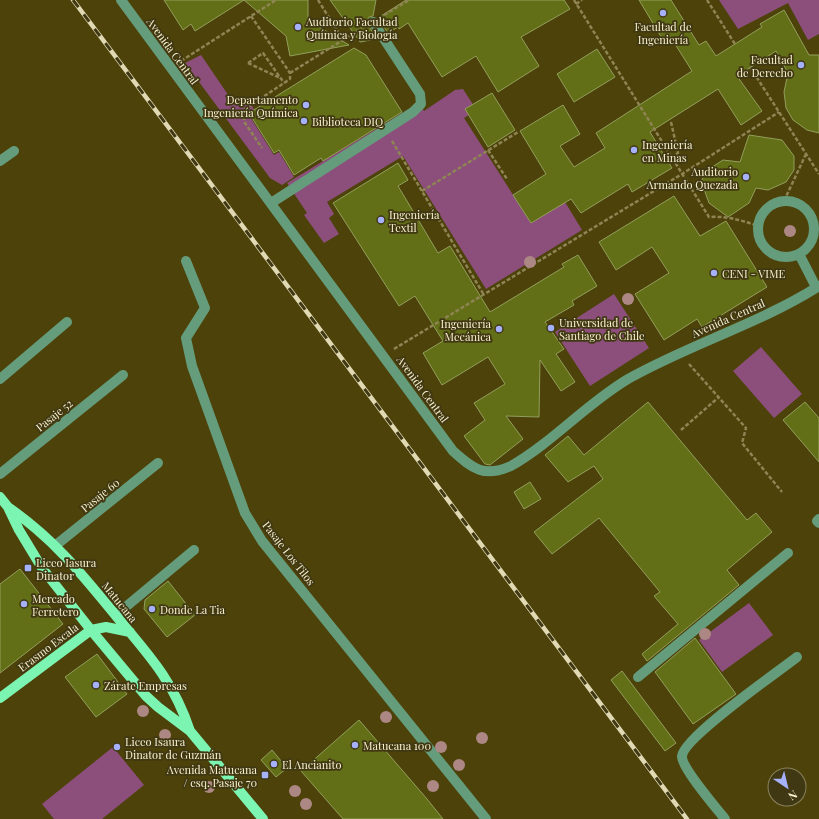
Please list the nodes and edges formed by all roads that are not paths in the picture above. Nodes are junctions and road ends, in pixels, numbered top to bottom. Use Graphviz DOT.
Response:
graph roads {
  1 [pos="121,0"];
  2 [pos="373,22"];
  3 [pos="14,151"];
  4 [pos="0,162"];
  5 [pos="271,202"];
  6 [pos="799,254"];
  7 [pos="186,261"];
  8 [pos="818,286"];
  9 [pos="67,322"];
  10 [pos="123,375"];
  11 [pos="0,379"];
  12 [pos="158,463"];
  13 [pos="0,474"];
  14 [pos="0,497"];
  15 [pos="8,507"];
  16 [pos="819,519"];
  17 [pos="819,523"];
  18 [pos="56,545"];
  19 [pos="194,550"];
  20 [pos="788,553"];
  21 [pos="116,615"];
  22 [pos="91,630"];
  23 [pos="130,632"];
  24 [pos="797,657"];
  25 [pos="638,677"];
  26 [pos="0,698"];
  27 [pos="190,731"];
  28 [pos="263,819"];
  29 [pos="486,819"];
  30 [pos="725,819"];
  1 -- 5 [label="street, Avenida Central"];
  2 -- 5 [label="street"];
  3 -- 4 [label="street"];
  5 -- 8 [label="street, Avenida Central"];
  6 -- 6 [label="street"];
  6 -- 8 [label="street"];
  7 -- 29 [label="street, Pasaje Los Tilos"];
  9 -- 11 [label="street"];
  10 -- 13 [label="street, Pasaje 52"];
  12 -- 18 [label="street, Pasaje 60"];
  14 -- 15 [label="main road, Matucana"];
  15 -- 18 [label="main road, Matucana"];
  15 -- 22 [label="main road, Matucana"];
  16 -- 17 [label="street"];
  18 -- 21 [label="main road, Matucana"];
  19 -- 21 [label="street"];
  20 -- 25 [label="street"];
  21 -- 23 [label="main road, Matucana"];
  22 -- 23 [label="main road"];
  22 -- 26 [label="main road, Erasmo Escala"];
  22 -- 27 [label="main road, Matucana"];
  23 -- 27 [label="main road, Matucana"];
  24 -- 30 [label="street"];
  27 -- 28 [label="main road, Matucana"];
}
